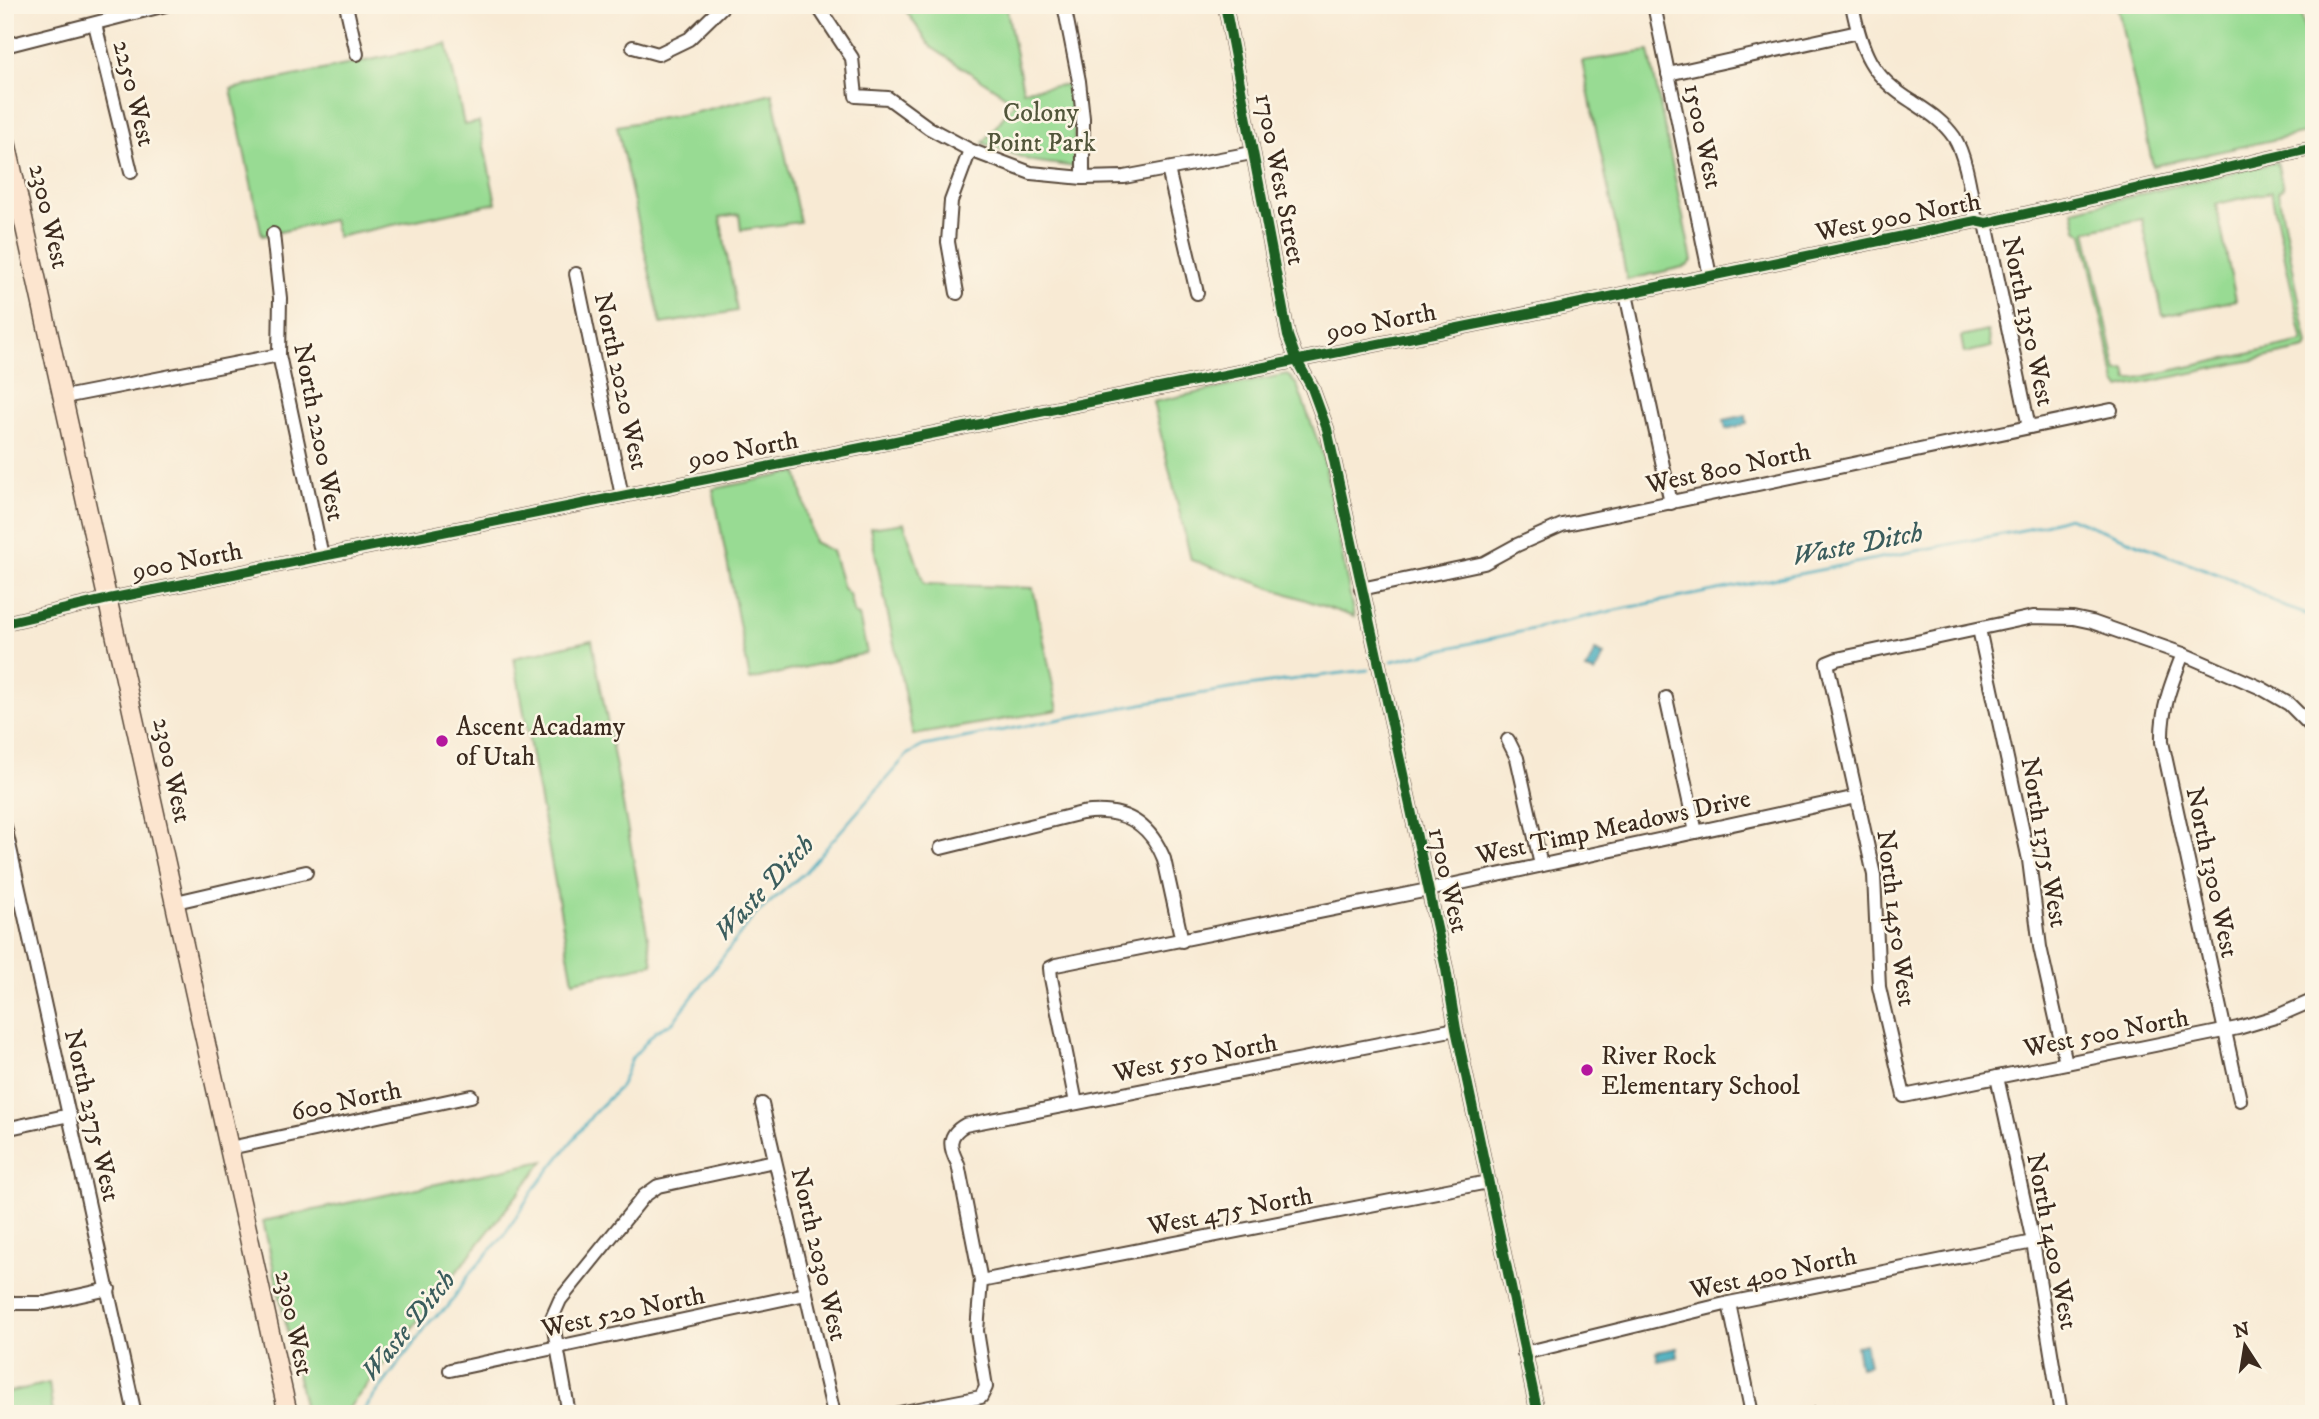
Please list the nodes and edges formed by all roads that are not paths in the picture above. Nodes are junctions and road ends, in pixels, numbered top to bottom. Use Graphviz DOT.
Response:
graph roads {
  1 [pos="166,5"];
  2 [pos="346,5"];
  3 [pos="724,5"];
  4 [pos="817,5"];
  5 [pos="1064,5"];
  6 [pos="1224,5"];
  7 [pos="1654,5"];
  8 [pos="1852,5"];
  9 [pos="95,24"];
  10 [pos="1858,32"];
  11 [pos="5,47"];
  12 [pos="633,47"];
  13 [pos="357,54"];
  14 [pos="1668,74"];
  15 [pos="5,137"];
  16 [pos="2314,148"];
  17 [pos="970,150"];
  18 [pos="1252,153"];
  19 [pos="1168,169"];
  20 [pos="131,172"];
  21 [pos="1083,178"];
  22 [pos="1981,222"];
  23 [pos="273,234"];
  24 [pos="576,274"];
  25 [pos="1710,276"];
  26 [pos="957,293"];
  27 [pos="1197,293"];
  28 [pos="1626,294"];
  29 [pos="1490,322"];
  30 [pos="279,355"];
  31 [pos="1297,361"];
  32 [pos="64,397"];
  33 [pos="2111,410"];
  34 [pos="2029,428"];
  35 [pos="622,496"];
  36 [pos="1671,503"];
  37 [pos="322,556"];
  38 [pos="1362,589"];
  39 [pos="109,599"];
  40 [pos="5,623"];
  41 [pos="1979,629"];
  42 [pos="2183,654"];
  43 [pos="1666,698"];
  44 [pos="2314,729"];
  45 [pos="1508,740"];
  46 [pos="1857,797"];
  47 [pos="5,826"];
  48 [pos="1696,832"];
  49 [pos="941,848"];
  50 [pos="1541,865"];
  51 [pos="306,872"];
  52 [pos="1429,890"];
  53 [pos="176,902"];
  54 [pos="1182,941"];
  55 [pos="2314,1000"];
  56 [pos="1456,1029"];
  57 [pos="2224,1031"];
  58 [pos="2066,1063"];
  59 [pos="1997,1077"];
  60 [pos="471,1096"];
  61 [pos="1904,1096"];
  62 [pos="2240,1100"];
  63 [pos="1076,1103"];
  64 [pos="762,1104"];
  65 [pos="70,1115"];
  66 [pos="5,1129"];
  67 [pos="230,1148"];
  68 [pos="774,1161"];
  69 [pos="1488,1182"];
  70 [pos="2033,1242"];
  71 [pos="981,1281"];
  72 [pos="109,1289"];
  73 [pos="806,1294"];
  74 [pos="5,1303"];
  75 [pos="1729,1303"];
  76 [pos="557,1349"];
  77 [pos="1524,1353"];
  78 [pos="450,1370"];
  79 [pos="135,1414"];
  80 [pos="288,1414"];
  81 [pos="569,1414"];
  82 [pos="834,1414"];
  83 [pos="894,1414"];
  84 [pos="1538,1414"];
  85 [pos="1752,1414"];
  86 [pos="1816,1414"];
  87 [pos="1827,1414"];
  88 [pos="2061,1414"];
  1 -- 9 [label="street"];
  2 -- 13 [label="street"];
  3 -- 12 [label="street"];
  4 -- 17 [label="street"];
  5 -- 21 [label="street"];
  6 -- 18 [label="street, 1700 West Street"];
  7 -- 14 [label="street, 1500 West"];
  8 -- 10 [label="street, North 1350 West"];
  9 -- 11 [label="street"];
  9 -- 20 [label="street, 2250 West"];
  10 -- 14 [label="street"];
  10 -- 22 [label="street, North 1350 West"];
  14 -- 25 [label="street, 1500 West"];
  15 -- 32 [label="main road, 2300 West"];
  16 -- 22 [label="street, West 900 North"];
  17 -- 21 [label="street"];
  17 -- 26 [label="street"];
  18 -- 19 [label="street"];
  18 -- 31 [label="street, 1700 West Street"];
  19 -- 21 [label="street"];
  19 -- 27 [label="street"];
  22 -- 25 [label="street, West 900 North"];
  22 -- 34 [label="street, North 1350 West"];
  23 -- 30 [label="street, North 2200 West"];
  24 -- 35 [label="street, North 2020 West"];
  25 -- 28 [label="street, West 900 North"];
  28 -- 29 [label="street, West 900 North"];
  28 -- 36 [label="street"];
  29 -- 31 [label="street, 900 North"];
  30 -- 32 [label="street"];
  30 -- 37 [label="street, North 2200 West"];
  31 -- 35 [label="street, 900 North"];
  31 -- 38 [label="street, 1700 West"];
  32 -- 39 [label="main road, 2300 West"];
  33 -- 34 [label="street, West 800 North"];
  34 -- 36 [label="street, West 800 North"];
  35 -- 37 [label="street, 900 North"];
  36 -- 38 [label="street, West 800 North"];
  37 -- 39 [label="street, 900 North"];
  38 -- 52 [label="street, 1700 West"];
  39 -- 40 [label="street, 900 North"];
  39 -- 53 [label="main road, 2300 West"];
  41 -- 42 [label="street"];
  41 -- 46 [label="street, North 1450 West"];
  41 -- 58 [label="street, North 1375 West"];
  42 -- 44 [label="street"];
  42 -- 57 [label="street, North 1300 West"];
  43 -- 48 [label="street"];
  45 -- 50 [label="street"];
  46 -- 48 [label="street, West Timp Meadows Drive"];
  46 -- 61 [label="street, North 1450 West"];
  47 -- 65 [label="street, North 2375 West"];
  48 -- 50 [label="street, West Timp Meadows Drive"];
  49 -- 54 [label="street"];
  50 -- 52 [label="street, West Timp Meadows Drive"];
  51 -- 53 [label="street"];
  52 -- 54 [label="street, West Timp Meadows Drive"];
  52 -- 56 [label="street, 1700 West"];
  53 -- 67 [label="main road, 2300 West"];
  54 -- 63 [label="street, West Timp Meadows Drive"];
  55 -- 57 [label="street, West 500 North"];
  56 -- 63 [label="street, West 550 North"];
  56 -- 69 [label="street, 1700 West"];
  57 -- 58 [label="street, West 500 North"];
  57 -- 62 [label="street, North 1300 West"];
  58 -- 59 [label="street, West 500 North"];
  59 -- 61 [label="street, West 500 North"];
  59 -- 70 [label="street, North 1400 West"];
  60 -- 67 [label="street, 600 North"];
  63 -- 71 [label="street, West 550 North"];
  64 -- 68 [label="street, North 2030 West"];
  65 -- 66 [label="street"];
  65 -- 72 [label="street, North 2375 West"];
  67 -- 80 [label="main road, 2300 West"];
  68 -- 73 [label="street, North 2030 West"];
  68 -- 76 [label="street"];
  69 -- 71 [label="street, West 475 North"];
  69 -- 77 [label="street, 1700 West"];
  70 -- 75 [label="street, West 400 North"];
  70 -- 88 [label="street, North 1400 West"];
  71 -- 83 [label="street"];
  72 -- 74 [label="street"];
  72 -- 79 [label="street, North 2375 West"];
  73 -- 76 [label="street, West 520 North"];
  73 -- 82 [label="street, North 2030 West"];
  75 -- 77 [label="street, West 400 North"];
  75 -- 85 [label="street"];
  76 -- 78 [label="street, West 520 North"];
  76 -- 81 [label="street"];
  77 -- 84 [label="street, 1700 West"];
  86 -- 87 [label="street"];
}
